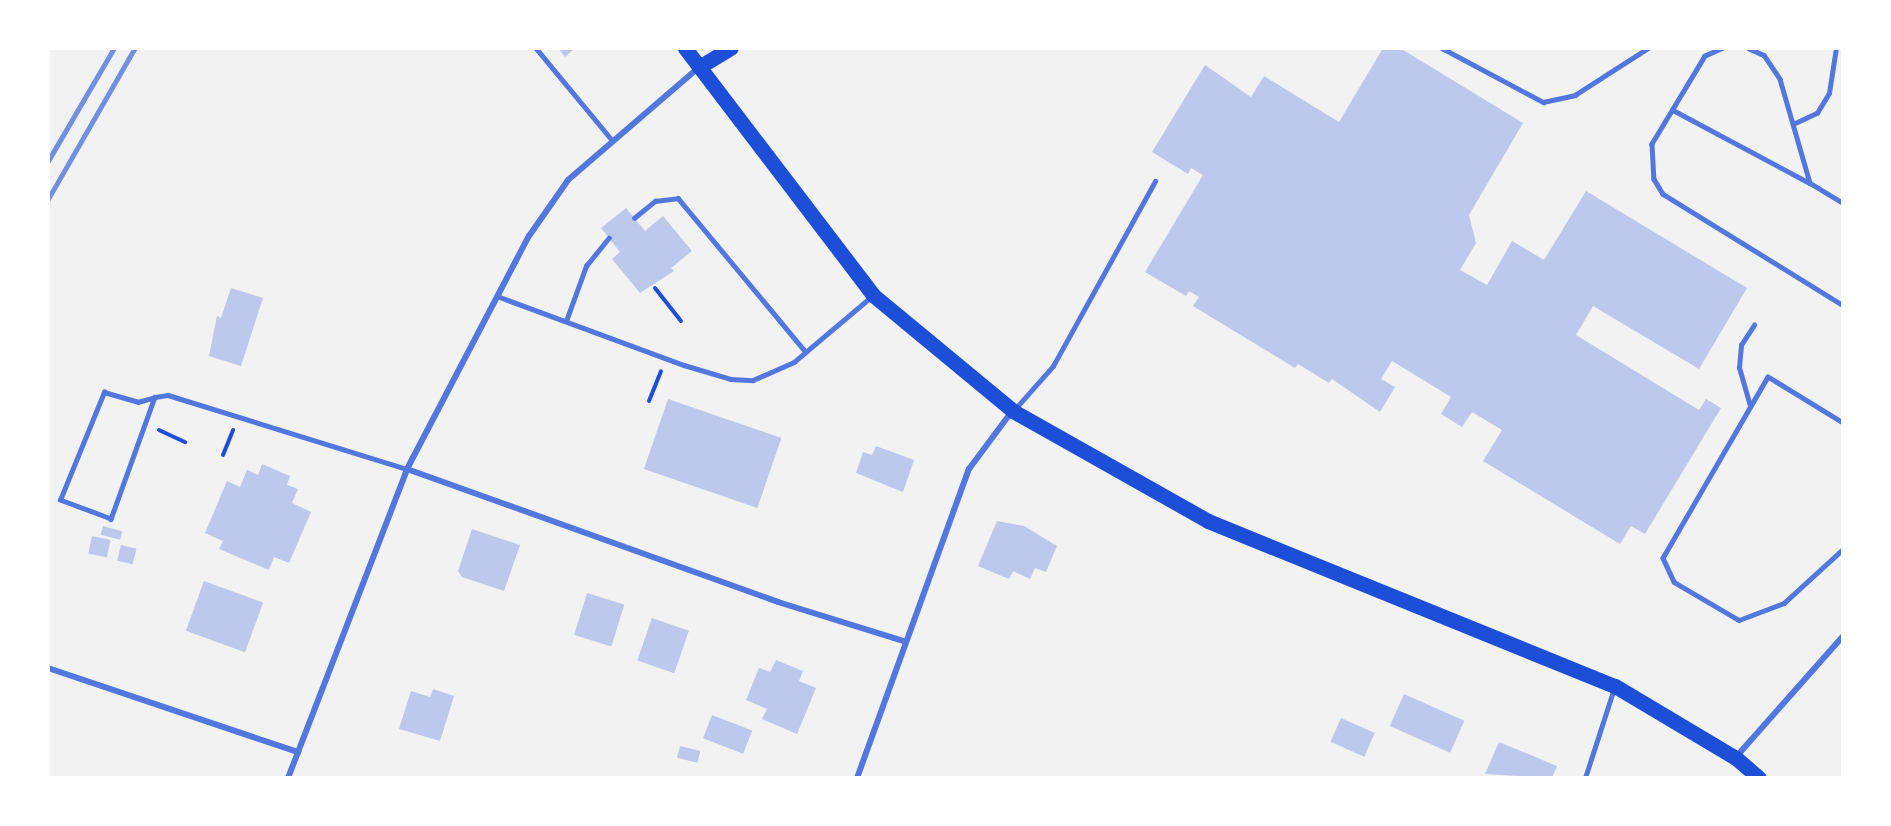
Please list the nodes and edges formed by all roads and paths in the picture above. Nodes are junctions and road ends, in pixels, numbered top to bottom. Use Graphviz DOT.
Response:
graph roads {
  1 [pos="536,48"];
  2 [pos="685,48"];
  3 [pos="731,48"];
  4 [pos="1442,48"];
  5 [pos="1648,48"];
  6 [pos="1723,48"];
  7 [pos="1748,48"];
  8 [pos="1836,48"];
  9 [pos="699,67"];
  10 [pos="1673,110"];
  11 [pos="1793,124"];
  12 [pos="612,140"];
  13 [pos="1155,181"];
  14 [pos="1810,183"];
  15 [pos="1843,203"];
  16 [pos="634,218"];
  17 [pos="609,238"];
  18 [pos="655,288"];
  19 [pos="873,295"];
  20 [pos="497,296"];
  21 [pos="1843,305"];
  22 [pos="567,321"];
  23 [pos="681,321"];
  24 [pos="1754,325"];
  25 [pos="806,352"];
  26 [pos="665,358"];
  27 [pos="155,398"];
  28 [pos="649,401"];
  29 [pos="1750,406"];
  30 [pos="1013,411"];
  31 [pos="238,416"];
  32 [pos="1843,423"];
  33 [pos="146,424"];
  34 [pos="185,442"];
  35 [pos="223,455"];
  36 [pos="407,469"];
  37 [pos="1843,549"];
  38 [pos="1843,636"];
  39 [pos="903,641"];
  40 [pos="48,668"];
  41 [pos="1615,686"];
  42 [pos="298,752"];
  43 [pos="1736,758"];
  44 [pos="288,778"];
  45 [pos="857,778"];
  46 [pos="1585,778"];
  47 [pos="1759,778"];
  1 -- 12 [label="lane"];
  2 -- 9 [label="main road"];
  3 -- 9 [label="main road"];
  4 -- 5 [label="lane"];
  6 -- 10 [label="lane"];
  7 -- 11 [label="lane"];
  8 -- 11 [label="lane"];
  9 -- 12 [label="street"];
  9 -- 19 [label="main road"];
  10 -- 14 [label="lane"];
  10 -- 21 [label="lane"];
  11 -- 14 [label="lane"];
  12 -- 20 [label="street"];
  13 -- 30 [label="lane"];
  14 -- 15 [label="lane"];
  16 -- 25 [label="lane"];
  17 -- 22 [label="lane"];
  18 -- 23 [label="path"];
  19 -- 25 [label="lane"];
  19 -- 30 [label="main road"];
  20 -- 22 [label="lane"];
  20 -- 36 [label="street"];
  22 -- 26 [label="lane"];
  24 -- 29 [label="lane"];
  25 -- 26 [label="lane"];
  26 -- 28 [label="path"];
  27 -- 31 [label="lane"];
  27 -- 33 [label="lane"];
  27 -- 33 [label="lane"];
  29 -- 32 [label="lane"];
  29 -- 37 [label="lane"];
  30 -- 39 [label="street"];
  30 -- 41 [label="main road"];
  31 -- 35 [label="path"];
  31 -- 36 [label="lane"];
  33 -- 34 [label="path"];
  36 -- 39 [label="street"];
  36 -- 42 [label="street"];
  38 -- 43 [label="street"];
  39 -- 45 [label="street"];
  40 -- 42 [label="street"];
  41 -- 43 [label="main road"];
  41 -- 46 [label="lane"];
  42 -- 44 [label="street"];
  43 -- 47 [label="main road"];
}
